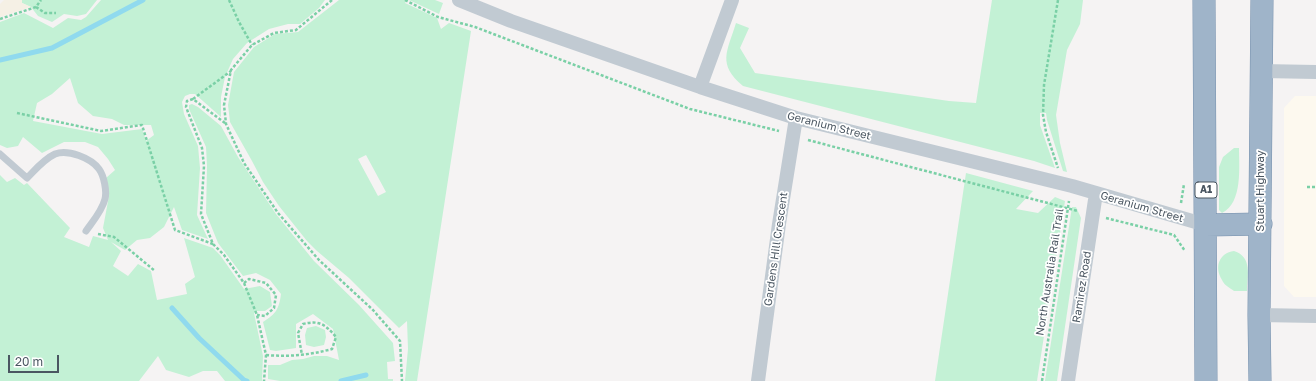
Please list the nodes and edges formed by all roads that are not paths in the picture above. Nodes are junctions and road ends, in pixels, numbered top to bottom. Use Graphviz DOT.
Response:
graph roads {
  1 [pos="459,0"];
  2 [pos="732,0"];
  3 [pos="1204,0"];
  4 [pos="1262,0"];
  5 [pos="1262,71"];
  6 [pos="1316,72"];
  7 [pos="700,87"];
  8 [pos="796,118"];
  9 [pos="0,154"];
  10 [pos="1096,194"];
  11 [pos="1261,224"];
  12 [pos="1206,225"];
  13 [pos="86,231"];
  14 [pos="1259,315"];
  15 [pos="1316,316"];
  16 [pos="758,381"];
  17 [pos="1068,381"];
  18 [pos="1206,381"];
  19 [pos="1260,381"];
  1 -- 7 [label="street, Geranium Street"];
  2 -- 7 [label="street"];
  3 -- 12 [label="highway, A1"];
  4 -- 5 [label="highway, Stuart Highway"];
  5 -- 6 [label="street"];
  5 -- 11 [label="highway, Stuart Highway"];
  7 -- 8 [label="street, Geranium Street"];
  8 -- 10 [label="street, Geranium Street"];
  8 -- 16 [label="street, Gardens Hill Crescent"];
  9 -- 13 [label="lane"];
  10 -- 12 [label="street, Geranium Street"];
  10 -- 17 [label="street, Ramirez Road"];
  11 -- 12 [label="highway"];
  11 -- 14 [label="highway, Stuart Highway"];
  12 -- 18 [label="highway, A1"];
  14 -- 15 [label="street"];
  14 -- 19 [label="highway, Stuart Highway"];
}
